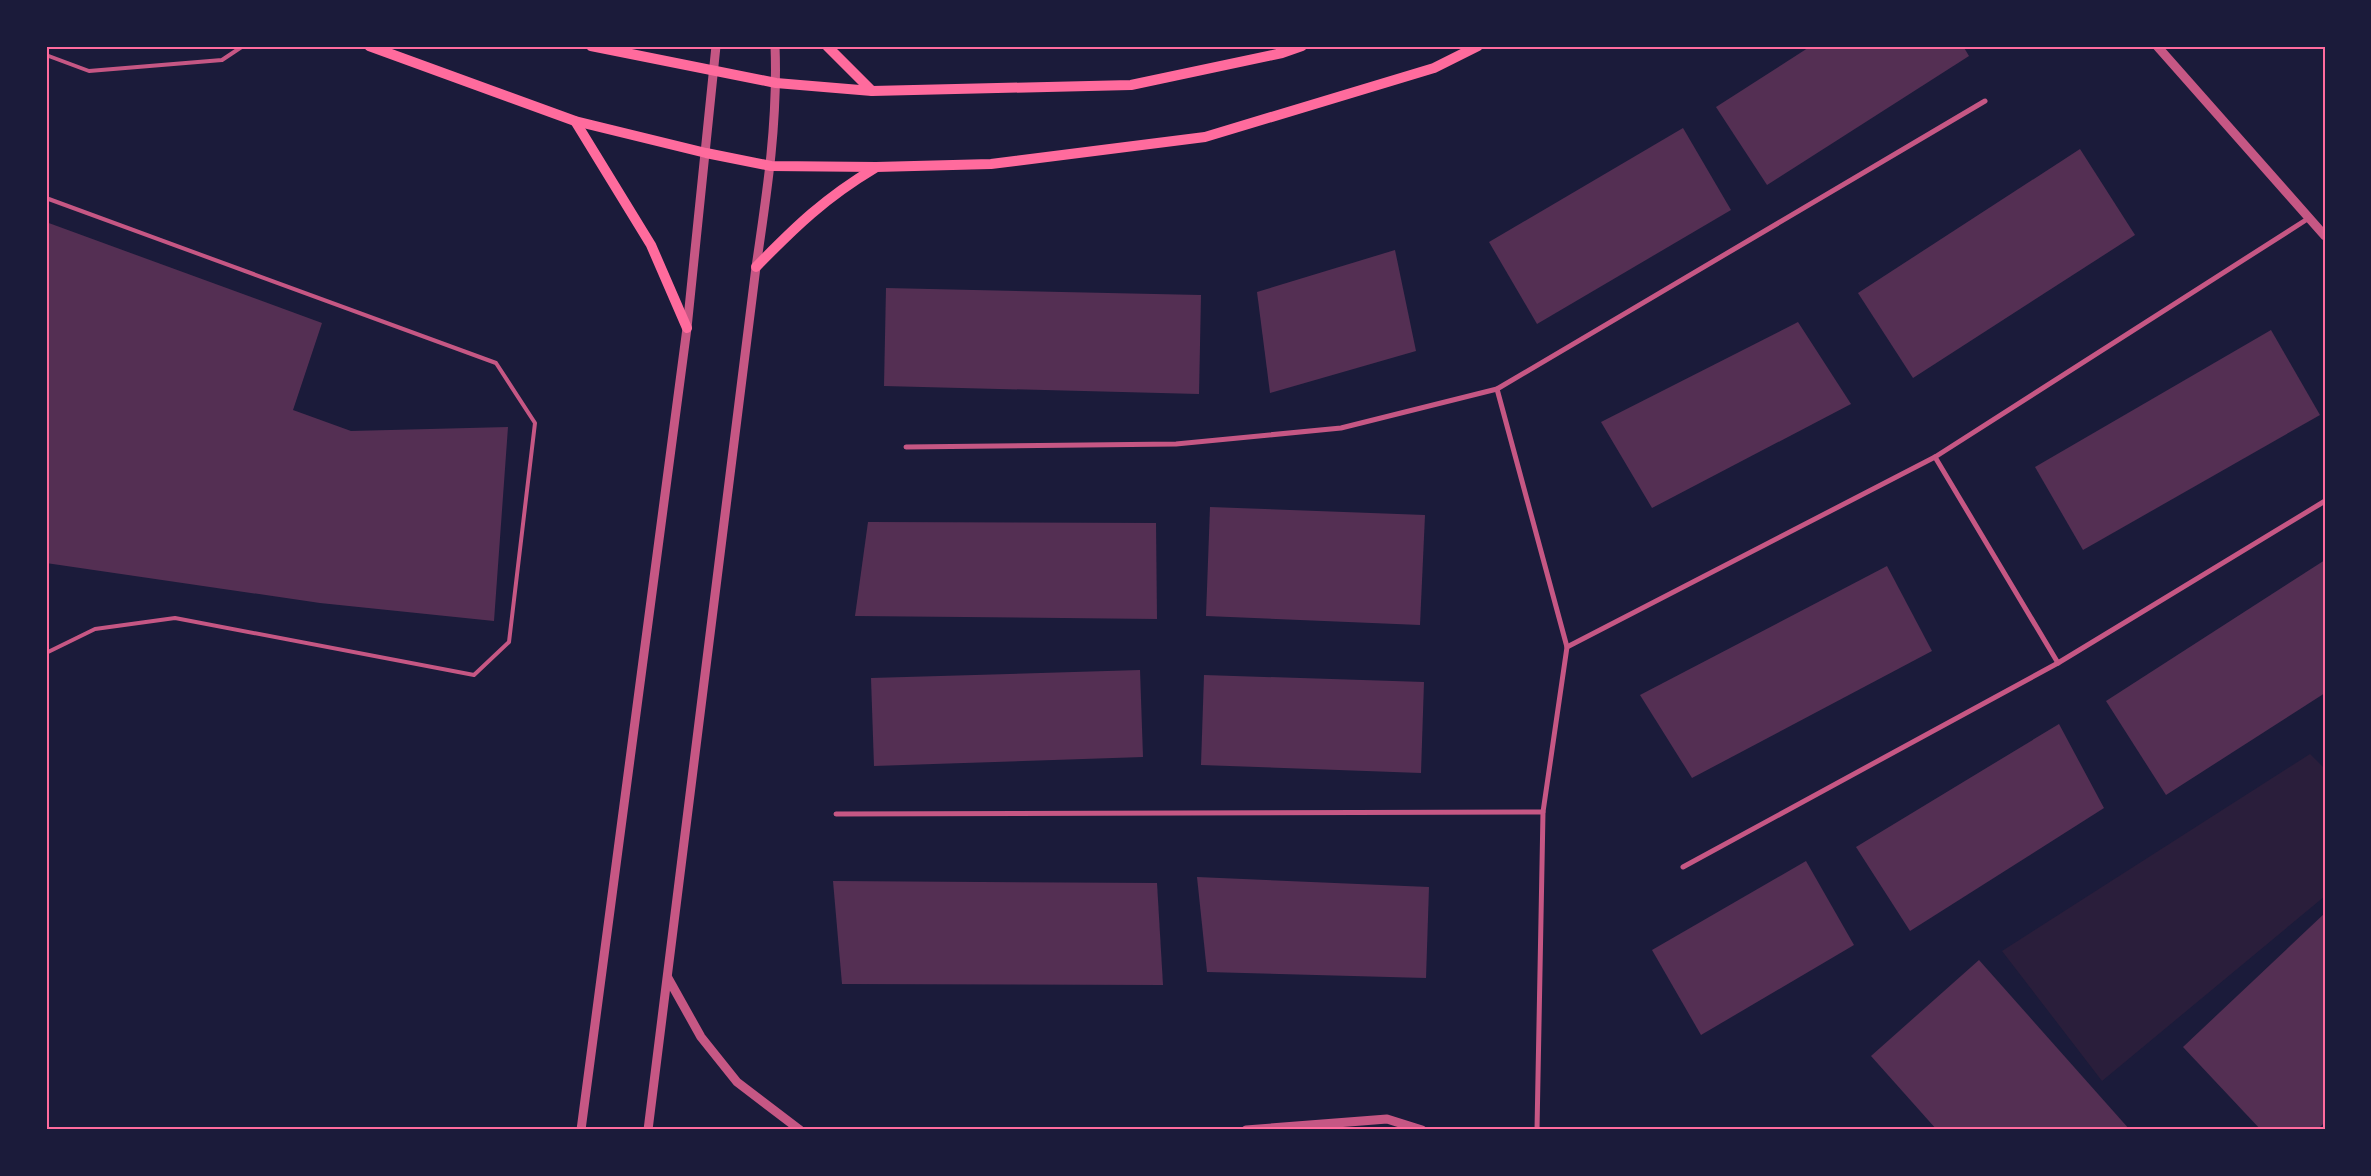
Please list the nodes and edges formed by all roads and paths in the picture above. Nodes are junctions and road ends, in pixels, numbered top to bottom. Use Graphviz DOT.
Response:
graph roads {
  1 [pos="243,46"];
  2 [pos="369,46"];
  3 [pos="591,46"];
  4 [pos="716,46"];
  5 [pos="775,46"];
  6 [pos="827,46"];
  7 [pos="1302,46"];
  8 [pos="1478,46"];
  9 [pos="2158,46"];
  10 [pos="46,55"];
  11 [pos="715,72"];
  12 [pos="776,83"];
  13 [pos="872,91"];
  14 [pos="1985,101"];
  15 [pos="575,121"];
  16 [pos="706,153"];
  17 [pos="771,166"];
  18 [pos="876,167"];
  19 [pos="46,198"];
  20 [pos="2309,218"];
  21 [pos="2325,236"];
  22 [pos="756,267"];
  23 [pos="687,328"];
  24 [pos="1497,389"];
  25 [pos="906,447"];
  26 [pos="1936,457"];
  27 [pos="2325,502"];
  28 [pos="1567,647"];
  29 [pos="46,653"];
  30 [pos="2058,663"];
  31 [pos="1544,812"];
  32 [pos="836,814"];
  33 [pos="1683,867"];
  34 [pos="668,978"];
  35 [pos="581,1130"];
  36 [pos="648,1130"];
  37 [pos="800,1130"];
  38 [pos="1246,1130"];
  39 [pos="1422,1130"];
  40 [pos="1537,1130"];
  1 -- 10 [label="lane"];
  2 -- 15 [label="main road"];
  3 -- 11 [label="main road"];
  4 -- 11 [label="street"];
  5 -- 12 [label="street"];
  6 -- 13 [label="main road"];
  7 -- 13 [label="main road"];
  8 -- 18 [label="main road"];
  9 -- 20 [label="street"];
  11 -- 12 [label="main road"];
  11 -- 16 [label="street"];
  12 -- 13 [label="main road"];
  12 -- 17 [label="street"];
  14 -- 24 [label="street"];
  15 -- 16 [label="main road"];
  15 -- 23 [label="main road"];
  16 -- 17 [label="main road"];
  16 -- 23 [label="street"];
  17 -- 18 [label="main road"];
  17 -- 22 [label="street"];
  18 -- 22 [label="main road"];
  19 -- 29 [label="lane"];
  20 -- 21 [label="street"];
  20 -- 26 [label="street"];
  22 -- 34 [label="street"];
  23 -- 35 [label="street"];
  24 -- 25 [label="street"];
  24 -- 28 [label="street"];
  26 -- 28 [label="street"];
  26 -- 30 [label="street"];
  27 -- 30 [label="street"];
  28 -- 31 [label="street"];
  30 -- 33 [label="street"];
  31 -- 32 [label="street"];
  31 -- 40 [label="street"];
  34 -- 36 [label="street"];
  34 -- 37 [label="street"];
  38 -- 39 [label="street"];
}
